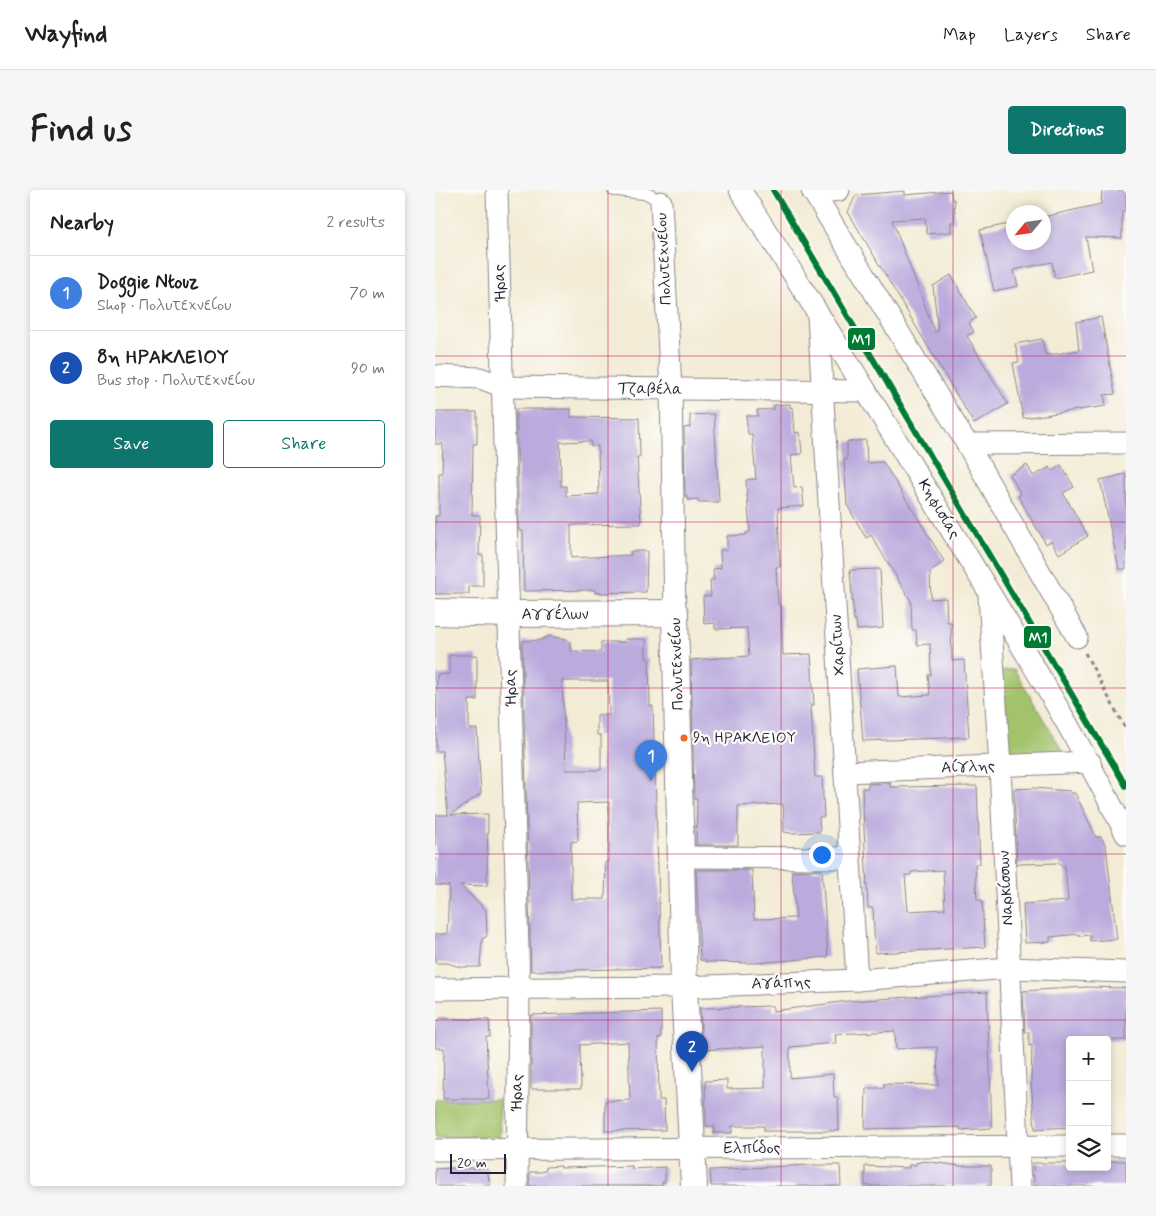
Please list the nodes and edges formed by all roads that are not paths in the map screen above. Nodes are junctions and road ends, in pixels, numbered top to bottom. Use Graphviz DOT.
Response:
graph roads {
  1 [pos="497,190"];
  2 [pos="613,190"];
  3 [pos="740,190"];
  4 [pos="839,190"];
  5 [pos="812,191"];
  6 [pos="661,202"];
  7 [pos="817,310"];
  8 [pos="435,376"];
  9 [pos="504,387"];
  10 [pos="671,389"];
  11 [pos="866,391"];
  12 [pos="824,392"];
  13 [pos="1126,443"];
  14 [pos="967,444"];
  15 [pos="989,591"];
  16 [pos="435,612"];
  17 [pos="675,613"];
  18 [pos="509,614"];
  19 [pos="1077,637"];
  20 [pos="1090,762"];
  21 [pos="1000,766"];
  22 [pos="845,772"];
  23 [pos="1126,834"];
  24 [pos="682,857"];
  25 [pos="850,858"];
  26 [pos="1009,968"];
  27 [pos="1126,972"];
  28 [pos="857,980"];
  29 [pos="684,987"];
  30 [pos="519,988"];
  31 [pos="435,989"];
  32 [pos="1111,1145"];
  33 [pos="1126,1145"];
  34 [pos="1018,1146"];
  35 [pos="1066,1146"];
  36 [pos="692,1148"];
  37 [pos="435,1150"];
  38 [pos="517,1151"];
  39 [pos="517,1186"];
  40 [pos="694,1186"];
  41 [pos="1020,1186"];
  1 -- 9 [label="street, Ήρας"];
  2 -- 6 [label="lane"];
  3 -- 7 [label="street, Κηφισίας"];
  4 -- 5 [label="street"];
  5 -- 14 [label="street"];
  6 -- 10 [label="street, Πολυτεχνείου"];
  7 -- 11 [label="street, Κηφισίας"];
  7 -- 12 [label="street, Χαρίτων"];
  8 -- 9 [label="street, Τζαβέλα"];
  9 -- 10 [label="street, Τζαβέλα"];
  9 -- 18 [label="street, Ήρας"];
  10 -- 12 [label="street, Τζαβέλα"];
  10 -- 17 [label="street, Πολυτεχνείου"];
  11 -- 12 [label="street, Τζαβέλα"];
  11 -- 15 [label="street, Κηφισίας"];
  12 -- 22 [label="street, Χαρίτων"];
  13 -- 14 [label="street"];
  14 -- 19 [label="street"];
  15 -- 20 [label="street, Κηφισίας"];
  15 -- 21 [label="street, Ναρκίσσων"];
  16 -- 18 [label="street, Αγγέλων"];
  17 -- 18 [label="street, Αγγέλων"];
  17 -- 24 [label="street, Πολυτεχνείου"];
  18 -- 30 [label="street, Ήρας"];
  20 -- 21 [label="street, Αίγλης"];
  20 -- 23 [label="street, Κηφισίας"];
  21 -- 22 [label="street, Αίγλης"];
  21 -- 26 [label="street, Ναρκίσσων"];
  22 -- 25 [label="street, Χαρίτων"];
  24 -- 25 [label="street"];
  24 -- 29 [label="street, Πολυτεχνείου"];
  25 -- 28 [label="street, Χαρίτων"];
  26 -- 27 [label="street, Αγάπης"];
  26 -- 28 [label="street, Αγάπης"];
  26 -- 34 [label="street, Ναρκίσσων"];
  28 -- 29 [label="street, Αγάπης"];
  29 -- 30 [label="street, Αγάπης"];
  29 -- 36 [label="street, Πολυτεχνείου"];
  30 -- 31 [label="street, Αγάπης"];
  30 -- 38 [label="street, Ήρας"];
  32 -- 33 [label="street"];
  34 -- 35 [label="street, Ελπίδος"];
  34 -- 36 [label="street, Ελπίδος"];
  34 -- 41 [label="street, Ναρκίσσων"];
  36 -- 38 [label="street, Ελπίδος"];
  36 -- 40 [label="street, Πολυτεχνείου"];
  37 -- 38 [label="street, Ελπίδος"];
  38 -- 39 [label="street, Ήρας"];
}
